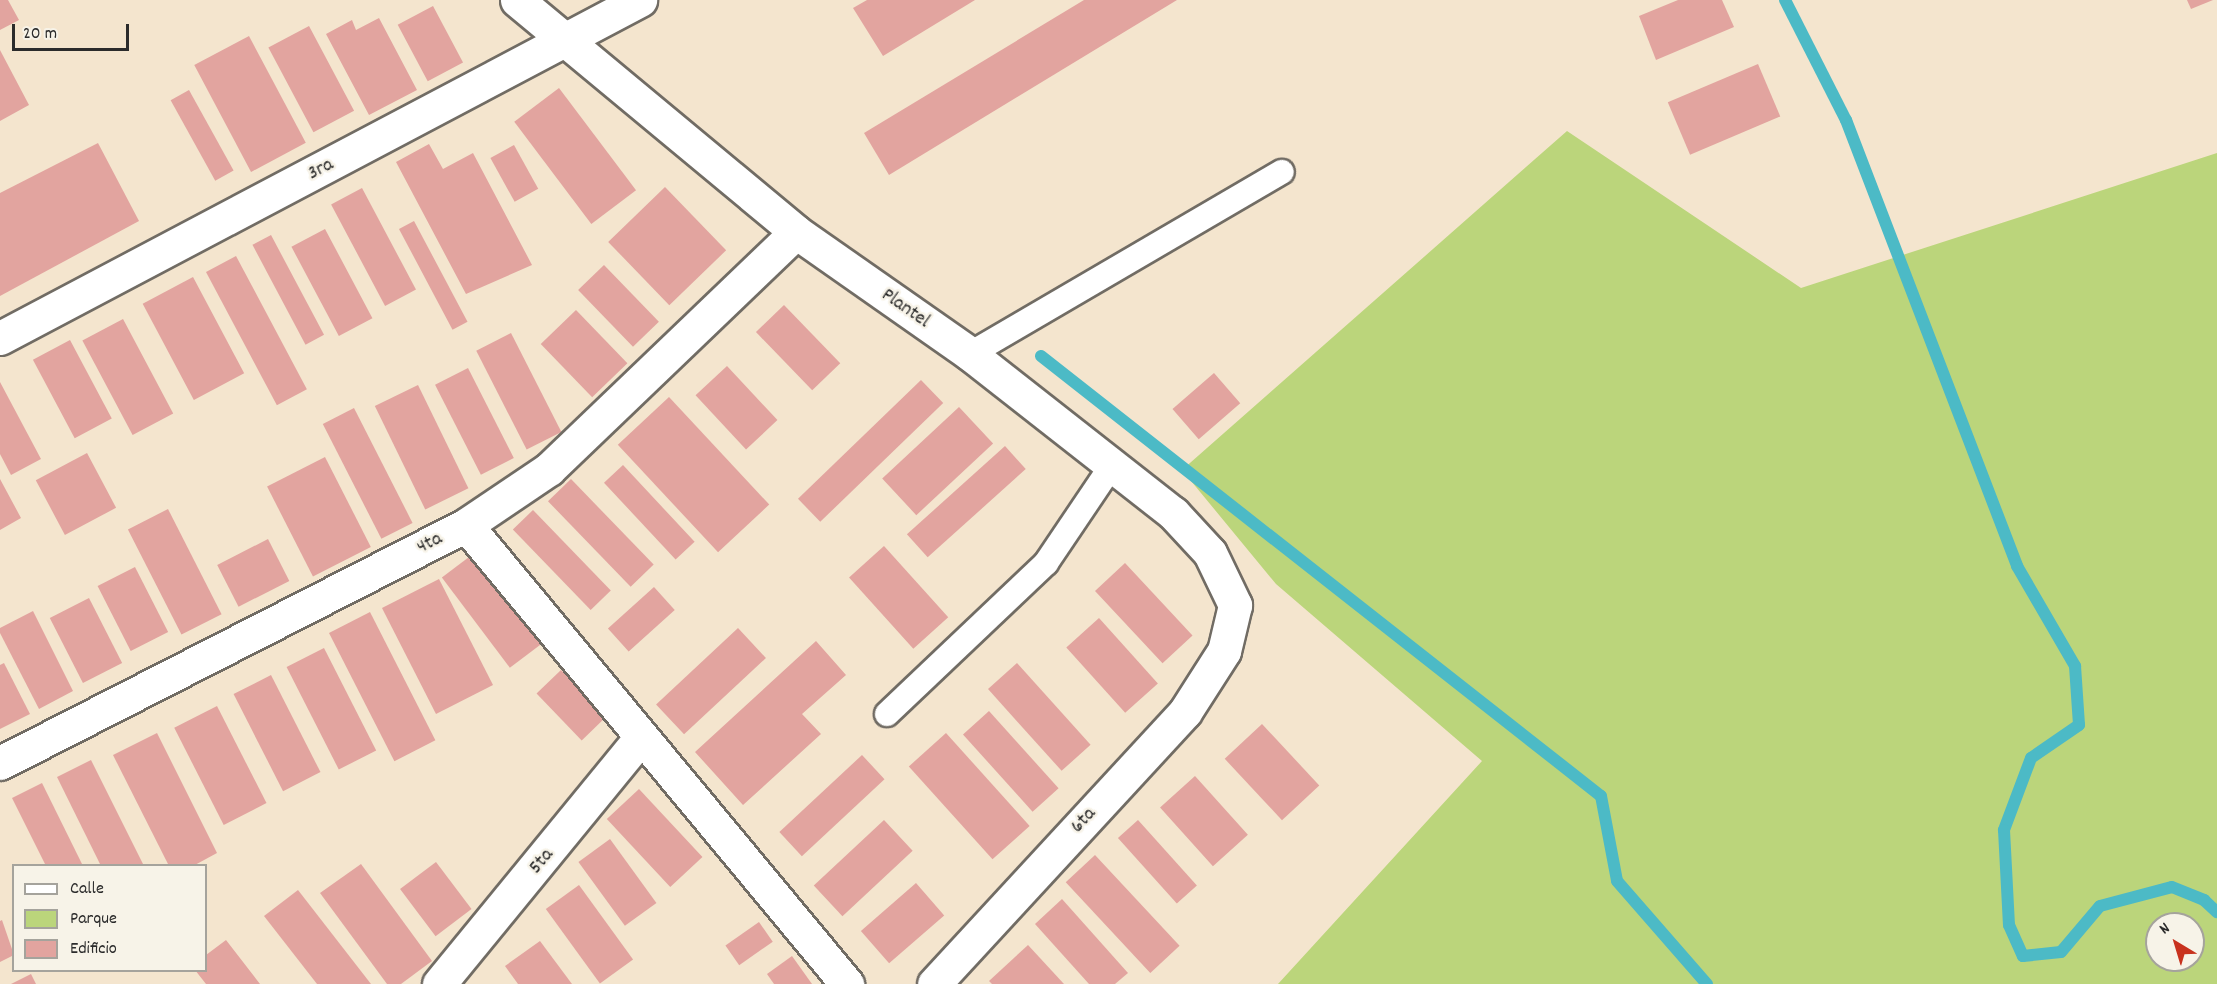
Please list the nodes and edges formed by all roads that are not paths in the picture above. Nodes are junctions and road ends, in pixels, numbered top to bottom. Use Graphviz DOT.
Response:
graph roads {
  1 [pos="517,0"];
  2 [pos="640,0"];
  3 [pos="568,42"];
  4 [pos="1282,172"];
  5 [pos="796,232"];
  6 [pos="0,338"];
  7 [pos="970,354"];
  8 [pos="1112,465"];
  9 [pos="466,525"];
  10 [pos="1224,651"];
  11 [pos="887,714"];
  12 [pos="641,737"];
  13 [pos="0,763"];
  14 [pos="439,984"];
  15 [pos="847,984"];
  16 [pos="934,984"];
  1 -- 3 [label="street, Plantel"];
  2 -- 3 [label="street, 3ra"];
  3 -- 5 [label="street, Plantel"];
  3 -- 6 [label="street, 3ra"];
  4 -- 7 [label="lane"];
  5 -- 7 [label="street, Plantel"];
  5 -- 9 [label="street, 4ta"];
  7 -- 8 [label="street, Plantel"];
  8 -- 10 [label="street, Plantel"];
  8 -- 11 [label="lane"];
  9 -- 12 [label="street"];
  9 -- 13 [label="street, 4ta"];
  10 -- 16 [label="street, 6ta"];
  12 -- 14 [label="street, 5ta"];
  12 -- 15 [label="street"];
}
